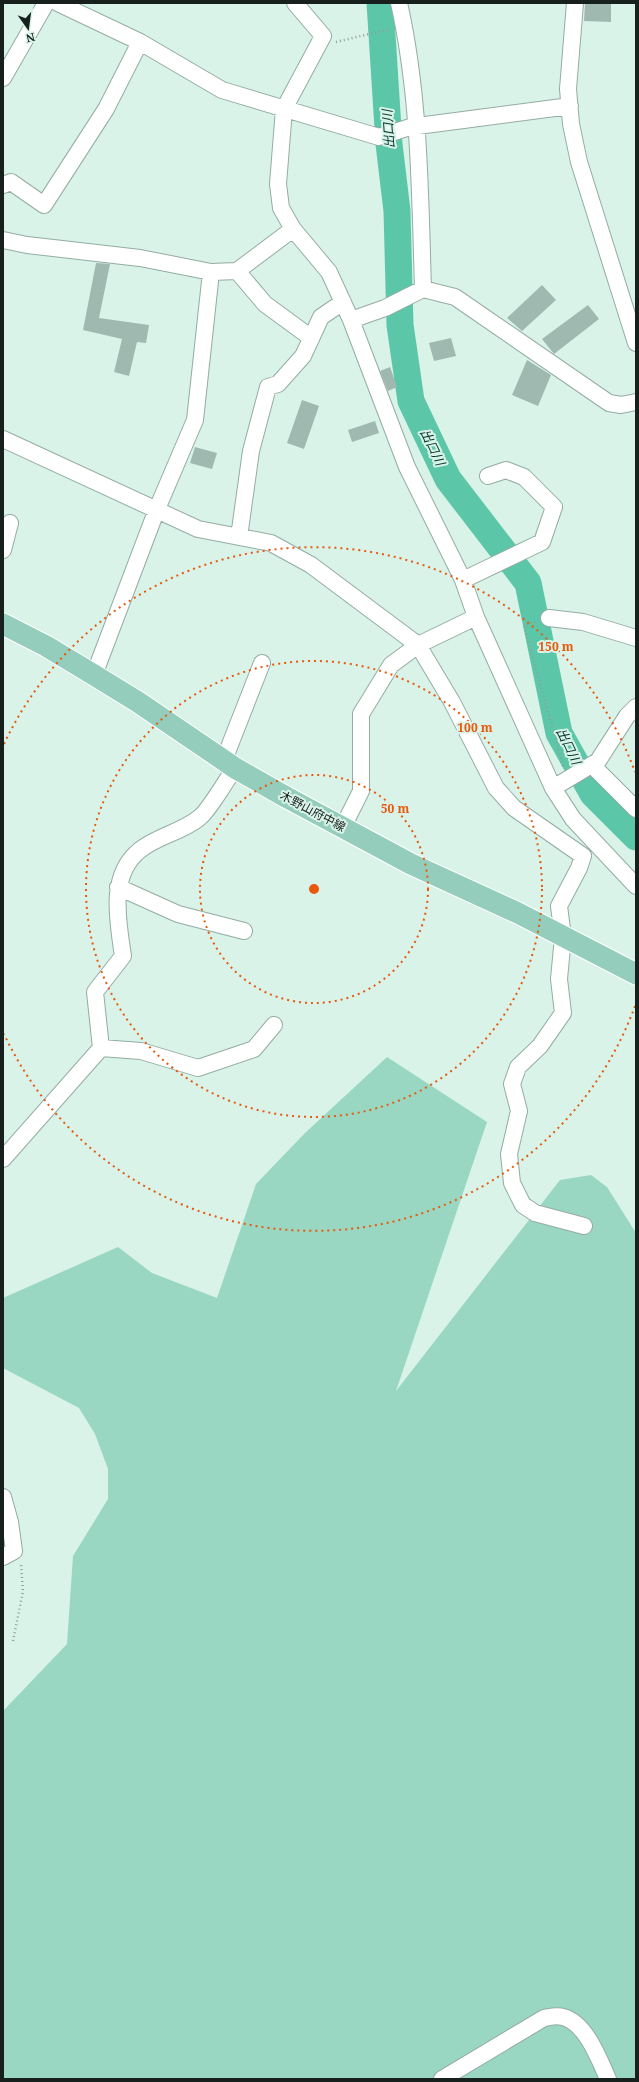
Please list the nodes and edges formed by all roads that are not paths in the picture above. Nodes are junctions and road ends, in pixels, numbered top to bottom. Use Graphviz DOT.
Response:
graph roads {
  1 [pos="46,3"];
  2 [pos="58,3"];
  3 [pos="295,3"];
  4 [pos="398,3"];
  5 [pos="575,3"];
  6 [pos="75,7"];
  7 [pos="140,42"];
  8 [pos="3,78"];
  9 [pos="570,106"];
  10 [pos="284,109"];
  11 [pos="413,127"];
  12 [pos="3,185"];
  13 [pos="293,229"];
  14 [pos="3,240"];
  15 [pos="237,271"];
  16 [pos="211,272"];
  17 [pos="423,289"];
  18 [pos="343,302"];
  19 [pos="351,320"];
  20 [pos="310,337"];
  21 [pos="636,343"];
  22 [pos="636,402"];
  23 [pos="3,439"];
  24 [pos="488,476"];
  25 [pos="157,509"];
  26 [pos="10,523"];
  27 [pos="238,537"];
  28 [pos="3,550"];
  29 [pos="464,580"];
  30 [pos="476,617"];
  31 [pos="549,618"];
  32 [pos="3,624"];
  33 [pos="636,638"];
  34 [pos="418,645"];
  35 [pos="262,663"];
  36 [pos="94,675"];
  37 [pos="636,707"];
  38 [pos="230,764"];
  39 [pos="592,766"];
  40 [pos="554,788"];
  41 [pos="636,809"];
  42 [pos="343,827"];
  43 [pos="636,886"];
  44 [pos="118,887"];
  45 [pos="244,931"];
  46 [pos="563,937"];
  47 [pos="636,974"];
  48 [pos="274,1025"];
  49 [pos="101,1048"];
  50 [pos="3,1158"];
  51 [pos="584,1226"];
  52 [pos="3,1497"];
  53 [pos="7,1555"];
  54 [pos="442,2079"];
  55 [pos="608,2079"];
  1 -- 8 [label="street"];
  2 -- 6 [label="street"];
  3 -- 10 [label="street"];
  4 -- 11 [label="street"];
  5 -- 9 [label="street"];
  6 -- 7 [label="street"];
  7 -- 10 [label="street"];
  7 -- 12 [label="street"];
  9 -- 11 [label="street"];
  9 -- 21 [label="street"];
  10 -- 11 [label="street"];
  10 -- 13 [label="street"];
  11 -- 17 [label="street"];
  13 -- 15 [label="street"];
  13 -- 18 [label="street"];
  14 -- 16 [label="street"];
  15 -- 16 [label="street"];
  15 -- 20 [label="street"];
  16 -- 25 [label="street"];
  17 -- 19 [label="street"];
  17 -- 22 [label="street"];
  18 -- 19 [label="street"];
  18 -- 20 [label="street"];
  19 -- 29 [label="street"];
  20 -- 27 [label="street"];
  23 -- 25 [label="street"];
  24 -- 29 [label="street"];
  25 -- 27 [label="street"];
  25 -- 36 [label="street"];
  26 -- 28 [label="street"];
  27 -- 34 [label="street"];
  29 -- 30 [label="street"];
  30 -- 34 [label="street"];
  30 -- 40 [label="street"];
  31 -- 33 [label="street"];
  32 -- 36 [label="main road, 木野山府中線"];
  34 -- 42 [label="street"];
  34 -- 46 [label="street"];
  35 -- 38 [label="street"];
  36 -- 38 [label="main road, 木野山府中線"];
  37 -- 39 [label="street"];
  38 -- 42 [label="main road, 木野山府中線"];
  38 -- 44 [label="street"];
  39 -- 40 [label="street"];
  39 -- 41 [label="street"];
  40 -- 43 [label="street"];
  42 -- 46 [label="main road, 木野山府中線"];
  44 -- 45 [label="street"];
  44 -- 49 [label="street"];
  46 -- 47 [label="main road, 木野山府中線"];
  46 -- 51 [label="street"];
  48 -- 49 [label="street"];
  49 -- 50 [label="street"];
  52 -- 53 [label="street"];
  54 -- 55 [label="street"];
}
